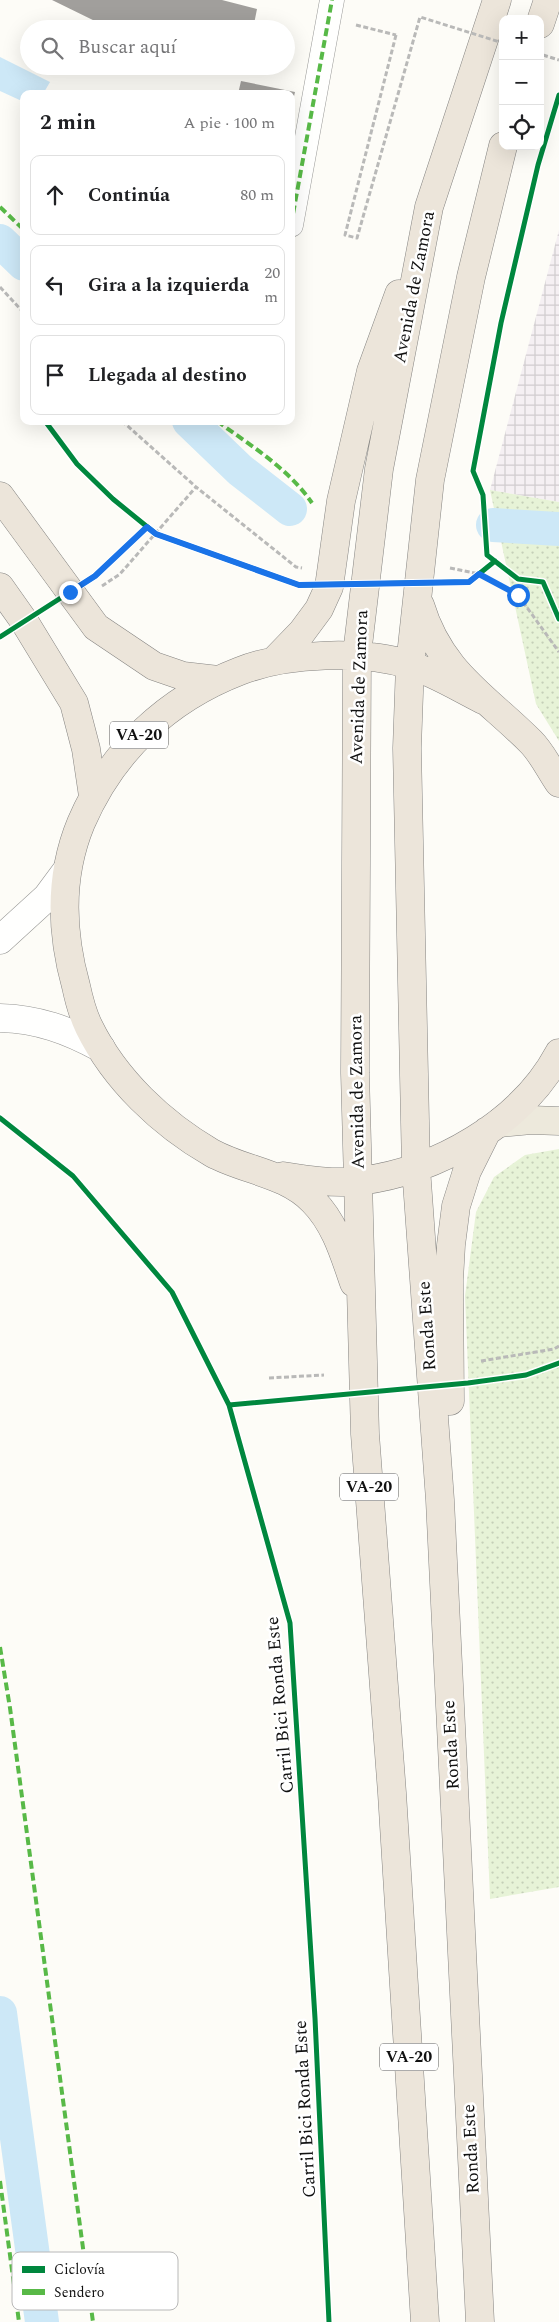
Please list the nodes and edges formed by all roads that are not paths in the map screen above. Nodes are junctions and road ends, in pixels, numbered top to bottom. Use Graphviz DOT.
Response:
graph roads {
  1 [pos="497,0"];
  2 [pos="548,0"];
  3 [pos="330,9"];
  4 [pos="543,15"];
  5 [pos="502,150"];
  6 [pos="295,203"];
  7 [pos="429,208"];
  8 [pos="0,496"];
  9 [pos="0,588"];
  10 [pos="418,599"];
  11 [pos="357,654"];
  12 [pos="274,661"];
  13 [pos="410,665"];
  14 [pos="218,680"];
  15 [pos="483,700"];
  16 [pos="559,783"];
  17 [pos="93,796"];
  18 [pos="67,870"];
  19 [pos="0,940"];
  20 [pos="0,1018"];
  21 [pos="101,1048"];
  22 [pos="559,1053"];
  23 [pos="559,1121"];
  24 [pos="493,1127"];
  25 [pos="416,1168"];
  26 [pos="270,1174"];
  27 [pos="359,1181"];
  28 [pos="362,1308"];
  29 [pos="440,1500"];
  30 [pos="425,2322"];
  31 [pos="480,2322"];
  1 -- 7 [label="highway, Avenida de Zamora"];
  2 -- 4 [label="highway"];
  3 -- 6 [label="street"];
  5 -- 10 [label="highway"];
  7 -- 11 [label="highway, Avenida de Zamora"];
  7 -- 12 [label="highway"];
  8 -- 14 [label="highway, VA-20"];
  9 -- 17 [label="highway, VA-20"];
  10 -- 13 [label="highway"];
  10 -- 15 [label="highway"];
  11 -- 12 [label="highway, VA-20"];
  11 -- 13 [label="highway, VA-20"];
  11 -- 27 [label="highway, Avenida de Zamora"];
  12 -- 14 [label="highway, VA-20"];
  13 -- 15 [label="highway, VA-20"];
  13 -- 25 [label="highway"];
  14 -- 17 [label="highway, VA-20"];
  15 -- 16 [label="highway, VA-20"];
  17 -- 18 [label="highway, VA-20"];
  18 -- 19 [label="street"];
  18 -- 21 [label="highway, VA-20"];
  20 -- 21 [label="street"];
  21 -- 26 [label="highway, VA-20"];
  22 -- 24 [label="highway, VA-20"];
  23 -- 24 [label="main road"];
  24 -- 25 [label="highway, VA-20"];
  24 -- 29 [label="highway"];
  25 -- 27 [label="highway, VA-20"];
  25 -- 29 [label="highway, Ronda Este"];
  26 -- 27 [label="highway, VA-20"];
  26 -- 28 [label="highway"];
  27 -- 28 [label="highway, VA-20"];
  28 -- 30 [label="highway, VA-20"];
  29 -- 31 [label="highway, Ronda Este"];
}
